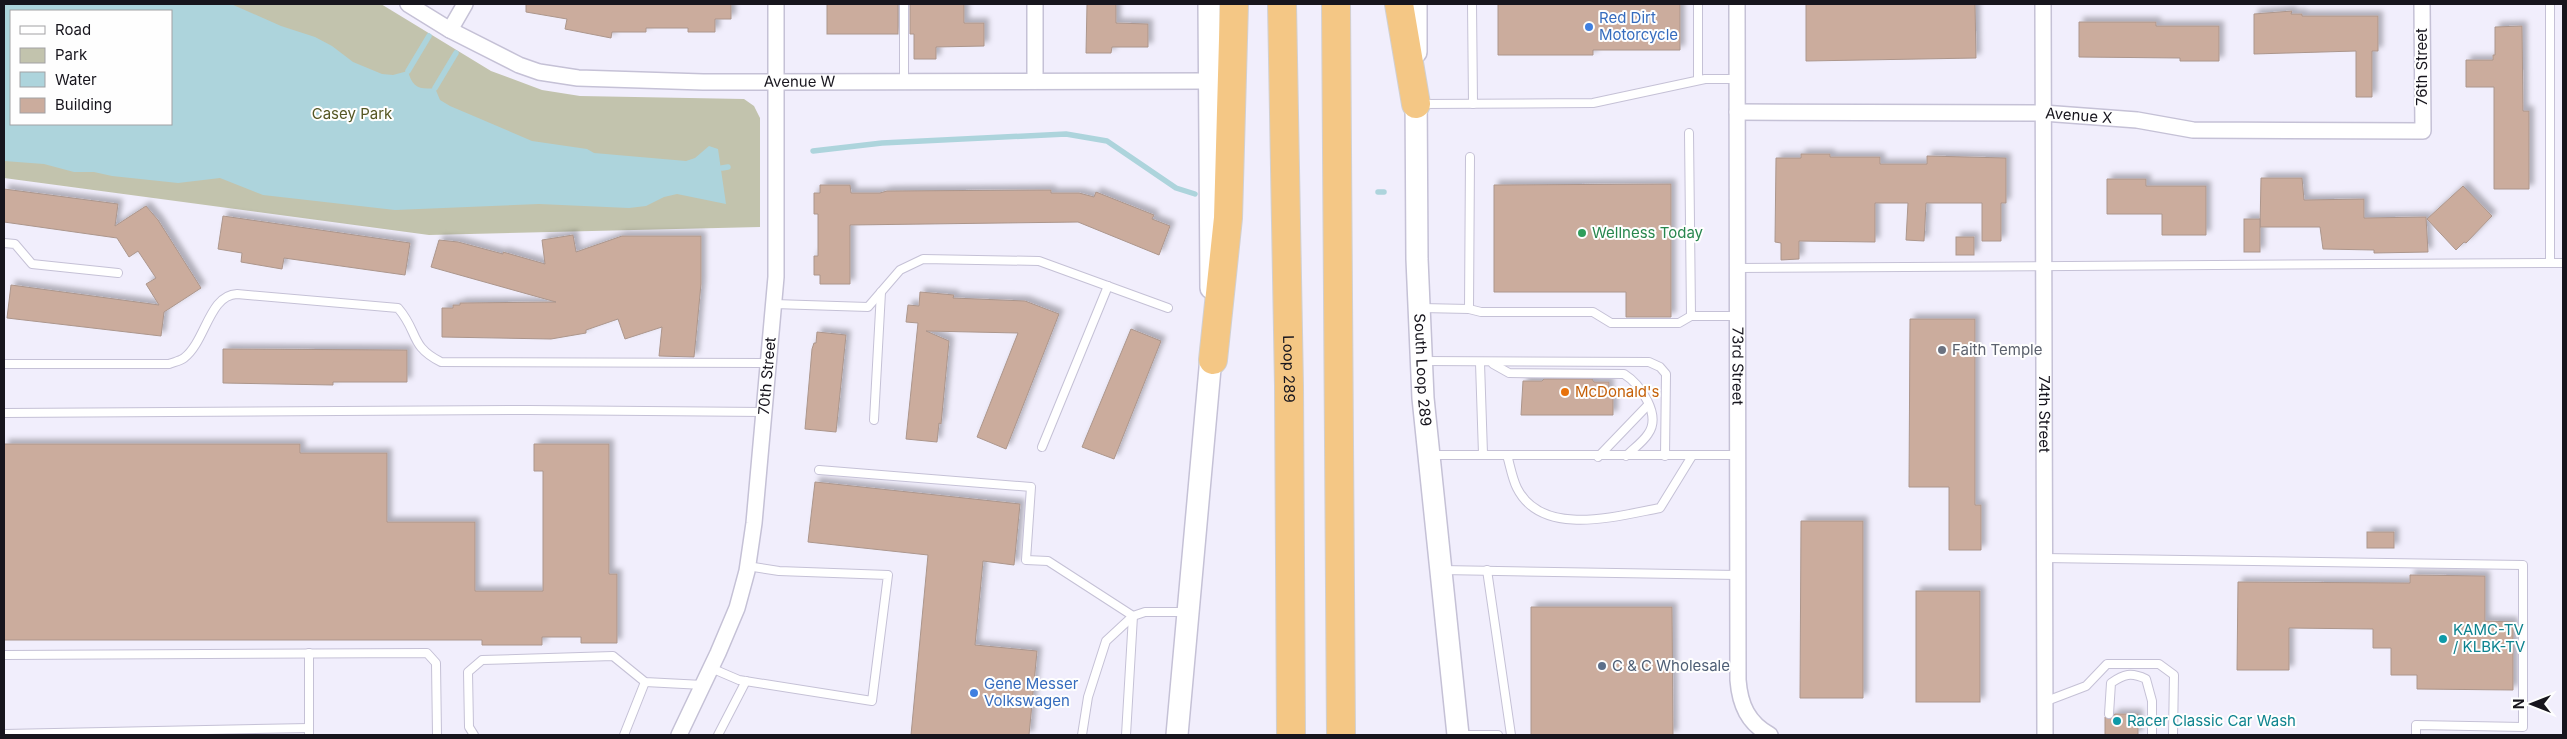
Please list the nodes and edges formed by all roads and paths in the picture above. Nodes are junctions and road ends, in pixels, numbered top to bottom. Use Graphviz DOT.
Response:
graph roads {
  1 [pos="408,4"];
  2 [pos="466,4"];
  3 [pos="776,4"];
  4 [pos="904,4"];
  5 [pos="1035,4"];
  6 [pos="1208,4"];
  7 [pos="1234,4"];
  8 [pos="1282,4"];
  9 [pos="1336,4"];
  10 [pos="1398,4"];
  11 [pos="1416,4"];
  12 [pos="1472,4"];
  13 [pos="1698,4"];
  14 [pos="1737,4"];
  15 [pos="2043,4"];
  16 [pos="2422,4"];
  17 [pos="2550,4"];
  18 [pos="450,30"];
  19 [pos="1737,79"];
  20 [pos="1698,80"];
  21 [pos="1035,81"];
  22 [pos="1208,81"];
  23 [pos="776,82"];
  24 [pos="904,83"];
  25 [pos="1416,104"];
  26 [pos="1473,104"];
  27 [pos="1737,112"];
  28 [pos="2043,113"];
  29 [pos="2423,131"];
  30 [pos="1689,133"];
  31 [pos="1470,157"];
  32 [pos="4,243"];
  33 [pos="2550,263"];
  34 [pos="2563,263"];
  35 [pos="2043,266"];
  36 [pos="1737,268"];
  37 [pos="118,273"];
  38 [pos="1108,286"];
  39 [pos="881,292"];
  40 [pos="774,304"];
  41 [pos="1168,308"];
  42 [pos="1419,308"];
  43 [pos="1469,309"];
  44 [pos="1691,316"];
  45 [pos="1737,316"];
  46 [pos="1213,360"];
  47 [pos="1422,361"];
  48 [pos="770,363"];
  49 [pos="1480,363"];
  50 [pos="1492,363"];
  51 [pos="4,364"];
  52 [pos="1648,405"];
  53 [pos="765,412"];
  54 [pos="4,413"];
  55 [pos="874,420"];
  56 [pos="1042,447"];
  57 [pos="1484,454"];
  58 [pos="1429,455"];
  59 [pos="1507,455"];
  60 [pos="1738,455"];
  61 [pos="1626,456"];
  62 [pos="1665,456"];
  63 [pos="1692,456"];
  64 [pos="1598,457"];
  65 [pos="819,470"];
  66 [pos="2044,558"];
  67 [pos="747,566"];
  68 [pos="1440,570"];
  69 [pos="1487,570"];
  70 [pos="1738,575"];
  71 [pos="1188,612"];
  72 [pos="1133,616"];
  73 [pos="309,653"];
  74 [pos="4,655"];
  75 [pos="711,668"];
  76 [pos="746,681"];
  77 [pos="645,682"];
  78 [pos="703,685"];
  79 [pos="2044,702"];
  80 [pos="2110,714"];
  81 [pos="260,732"];
  82 [pos="309,732"];
  83 [pos="4,734"];
  84 [pos="438,735"];
  85 [pos="474,735"];
  86 [pos="624,735"];
  87 [pos="679,735"];
  88 [pos="718,735"];
  89 [pos="1082,735"];
  90 [pos="1126,735"];
  91 [pos="1177,735"];
  92 [pos="1291,735"];
  93 [pos="1341,735"];
  94 [pos="1458,735"];
  95 [pos="1498,735"];
  96 [pos="1511,735"];
  97 [pos="1770,735"];
  98 [pos="2045,735"];
  99 [pos="2152,735"];
  100 [pos="2173,735"];
  101 [pos="2416,735"];
  1 -- 18 [label="street, Avenue W"];
  2 -- 18 [label="street"];
  3 -- 23 [label="street, 70th Street"];
  4 -- 24 [label="lane"];
  5 -- 21 [label="street"];
  6 -- 22 [label="main road"];
  7 -- 46 [label="highway"];
  8 -- 92 [label="highway, Loop 289"];
  9 -- 93 [label="highway"];
  10 -- 25 [label="highway"];
  11 -- 25 [label="main road, South Loop 289"];
  12 -- 26 [label="lane"];
  13 -- 20 [label="lane"];
  14 -- 19 [label="street, 73rd Street"];
  15 -- 28 [label="street, 74th Street"];
  16 -- 29 [label="street, 76th Street"];
  17 -- 33 [label="lane"];
  18 -- 23 [label="street, Avenue W"];
  19 -- 20 [label="lane"];
  19 -- 27 [label="street, 73rd Street"];
  20 -- 26 [label="lane"];
  21 -- 22 [label="street, Avenue W"];
  21 -- 24 [label="street, Avenue W"];
  22 -- 46 [label="main road"];
  23 -- 24 [label="street, Avenue W"];
  23 -- 40 [label="street, 70th Street"];
  25 -- 26 [label="lane"];
  25 -- 42 [label="main road, South Loop 289"];
  27 -- 28 [label="street, Avenue X"];
  27 -- 36 [label="street, 73rd Street"];
  28 -- 29 [label="street, Avenue X"];
  28 -- 35 [label="street, 74th Street"];
  30 -- 44 [label="lane"];
  31 -- 43 [label="lane"];
  32 -- 37 [label="lane"];
  33 -- 34 [label="lane"];
  33 -- 35 [label="lane"];
  35 -- 36 [label="lane"];
  35 -- 66 [label="street, 74th Street"];
  36 -- 45 [label="street, 73rd Street"];
  38 -- 39 [label="lane"];
  38 -- 41 [label="lane"];
  38 -- 56 [label="lane"];
  39 -- 40 [label="lane"];
  39 -- 55 [label="lane"];
  40 -- 48 [label="street, 70th Street"];
  42 -- 43 [label="lane"];
  42 -- 47 [label="main road, South Loop 289"];
  43 -- 44 [label="lane"];
  44 -- 45 [label="lane"];
  45 -- 60 [label="street, 73rd Street"];
  46 -- 71 [label="main road"];
  47 -- 49 [label="lane"];
  47 -- 58 [label="main road, South Loop 289"];
  48 -- 51 [label="lane"];
  48 -- 53 [label="street, 70th Street"];
  49 -- 50 [label="lane"];
  49 -- 57 [label="lane"];
  50 -- 52 [label="lane"];
  50 -- 62 [label="lane"];
  52 -- 61 [label="lane"];
  52 -- 64 [label="lane"];
  53 -- 54 [label="lane"];
  53 -- 67 [label="street, 70th Street"];
  57 -- 58 [label="lane"];
  57 -- 59 [label="lane"];
  58 -- 68 [label="main road, South Loop 289"];
  59 -- 63 [label="lane"];
  59 -- 64 [label="lane"];
  60 -- 63 [label="lane"];
  60 -- 70 [label="street, 73rd Street"];
  61 -- 62 [label="lane"];
  61 -- 64 [label="lane"];
  62 -- 63 [label="lane"];
  65 -- 72 [label="lane"];
  66 -- 79 [label="street, 74th Street"];
  66 -- 101 [label="lane"];
  67 -- 75 [label="street, 70th Street"];
  67 -- 76 [label="lane"];
  68 -- 69 [label="lane"];
  68 -- 94 [label="main road, South Loop 289"];
  69 -- 70 [label="lane"];
  69 -- 96 [label="lane"];
  70 -- 97 [label="street, 73rd Street"];
  71 -- 72 [label="lane"];
  71 -- 91 [label="main road"];
  72 -- 89 [label="lane"];
  72 -- 90 [label="lane"];
  73 -- 74 [label="lane"];
  73 -- 82 [label="lane"];
  73 -- 84 [label="lane"];
  75 -- 76 [label="lane"];
  75 -- 78 [label="street, 70th Street"];
  76 -- 88 [label="lane"];
  77 -- 78 [label="lane"];
  77 -- 85 [label="lane"];
  77 -- 86 [label="lane"];
  78 -- 87 [label="street, 70th Street"];
  79 -- 98 [label="street, 74th Street"];
  79 -- 100 [label="lane"];
  80 -- 99 [label="lane"];
  81 -- 82 [label="lane"];
  81 -- 83 [label="lane"];
  94 -- 95 [label="lane"];
}
